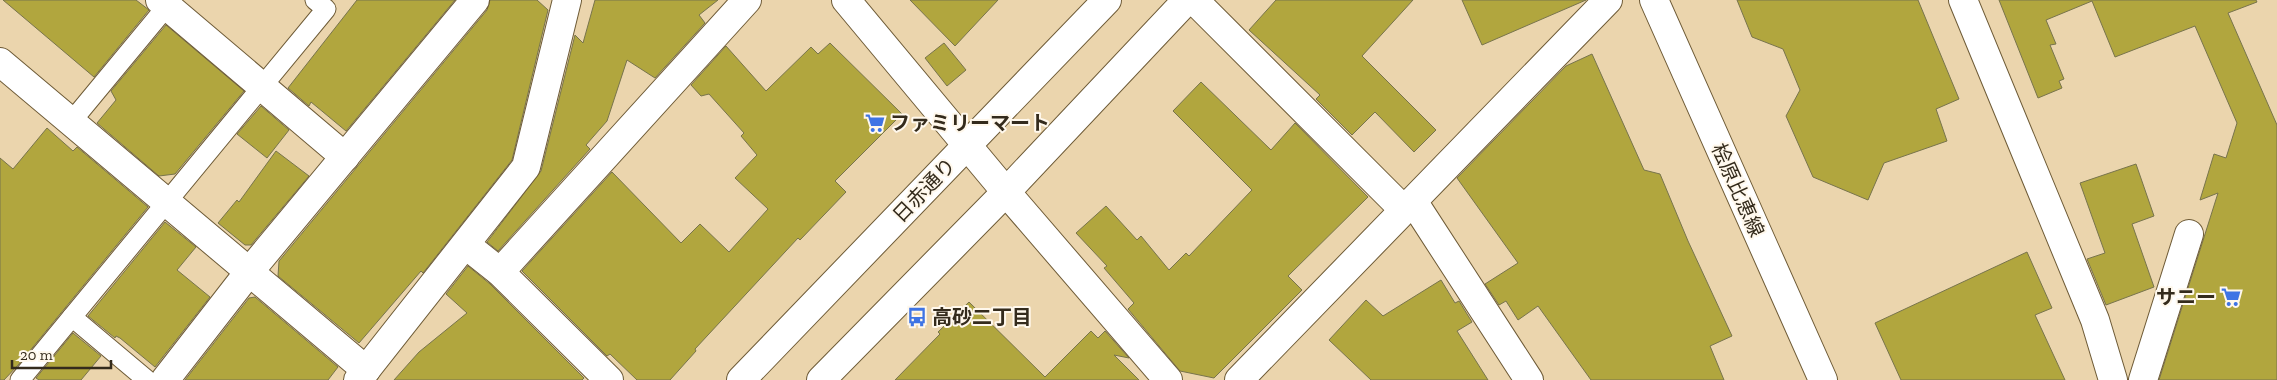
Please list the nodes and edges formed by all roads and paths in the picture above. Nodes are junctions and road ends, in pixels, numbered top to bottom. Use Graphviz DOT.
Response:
graph roads {
  1 [pos="315,0"];
  2 [pos="475,0"];
  3 [pos="567,0"];
  4 [pos="747,0"];
  5 [pos="846,0"];
  6 [pos="1107,0"];
  7 [pos="1186,0"];
  8 [pos="1194,0"];
  9 [pos="1608,0"];
  10 [pos="1654,0"];
  11 [pos="1962,0"];
  12 [pos="166,2"];
  13 [pos="0,62"];
  14 [pos="263,87"];
  15 [pos="71,122"];
  16 [pos="968,144"];
  17 [pos="345,156"];
  18 [pos="1006,192"];
  19 [pos="167,202"];
  20 [pos="1408,205"];
  21 [pos="2190,234"];
  22 [pos="466,245"];
  23 [pos="249,272"];
  24 [pos="500,272"];
  25 [pos="72,317"];
  26 [pos="362,375"];
  27 [pos="20,380"];
  28 [pos="147,380"];
  29 [pos="165,380"];
  30 [pos="609,380"];
  31 [pos="740,380"];
  32 [pos="821,380"];
  33 [pos="1168,380"];
  34 [pos="1239,380"];
  35 [pos="1529,380"];
  36 [pos="1823,380"];
  37 [pos="2113,380"];
  38 [pos="2143,380"];
  1 -- 14 [label="lane"];
  2 -- 17 [label="street"];
  3 -- 22 [label="street"];
  4 -- 24 [label="street"];
  5 -- 16 [label="street"];
  6 -- 16 [label="street, 日赤通り"];
  7 -- 18 [label="street"];
  8 -- 20 [label="street"];
  9 -- 20 [label="street"];
  10 -- 36 [label="street, 桧原比恵線"];
  11 -- 37 [label="street"];
  12 -- 14 [label="street"];
  12 -- 15 [label="lane"];
  13 -- 15 [label="street"];
  14 -- 17 [label="street"];
  14 -- 19 [label="lane"];
  15 -- 19 [label="street"];
  16 -- 18 [label="street"];
  16 -- 31 [label="street, 日赤通り"];
  17 -- 23 [label="street"];
  18 -- 32 [label="street"];
  18 -- 33 [label="street"];
  19 -- 23 [label="street"];
  19 -- 25 [label="lane"];
  20 -- 34 [label="street"];
  20 -- 35 [label="street"];
  21 -- 38 [label="street"];
  22 -- 24 [label="street"];
  22 -- 26 [label="street"];
  23 -- 26 [label="street"];
  23 -- 29 [label="street"];
  24 -- 30 [label="street"];
  25 -- 27 [label="lane"];
  25 -- 28 [label="lane"];
}
